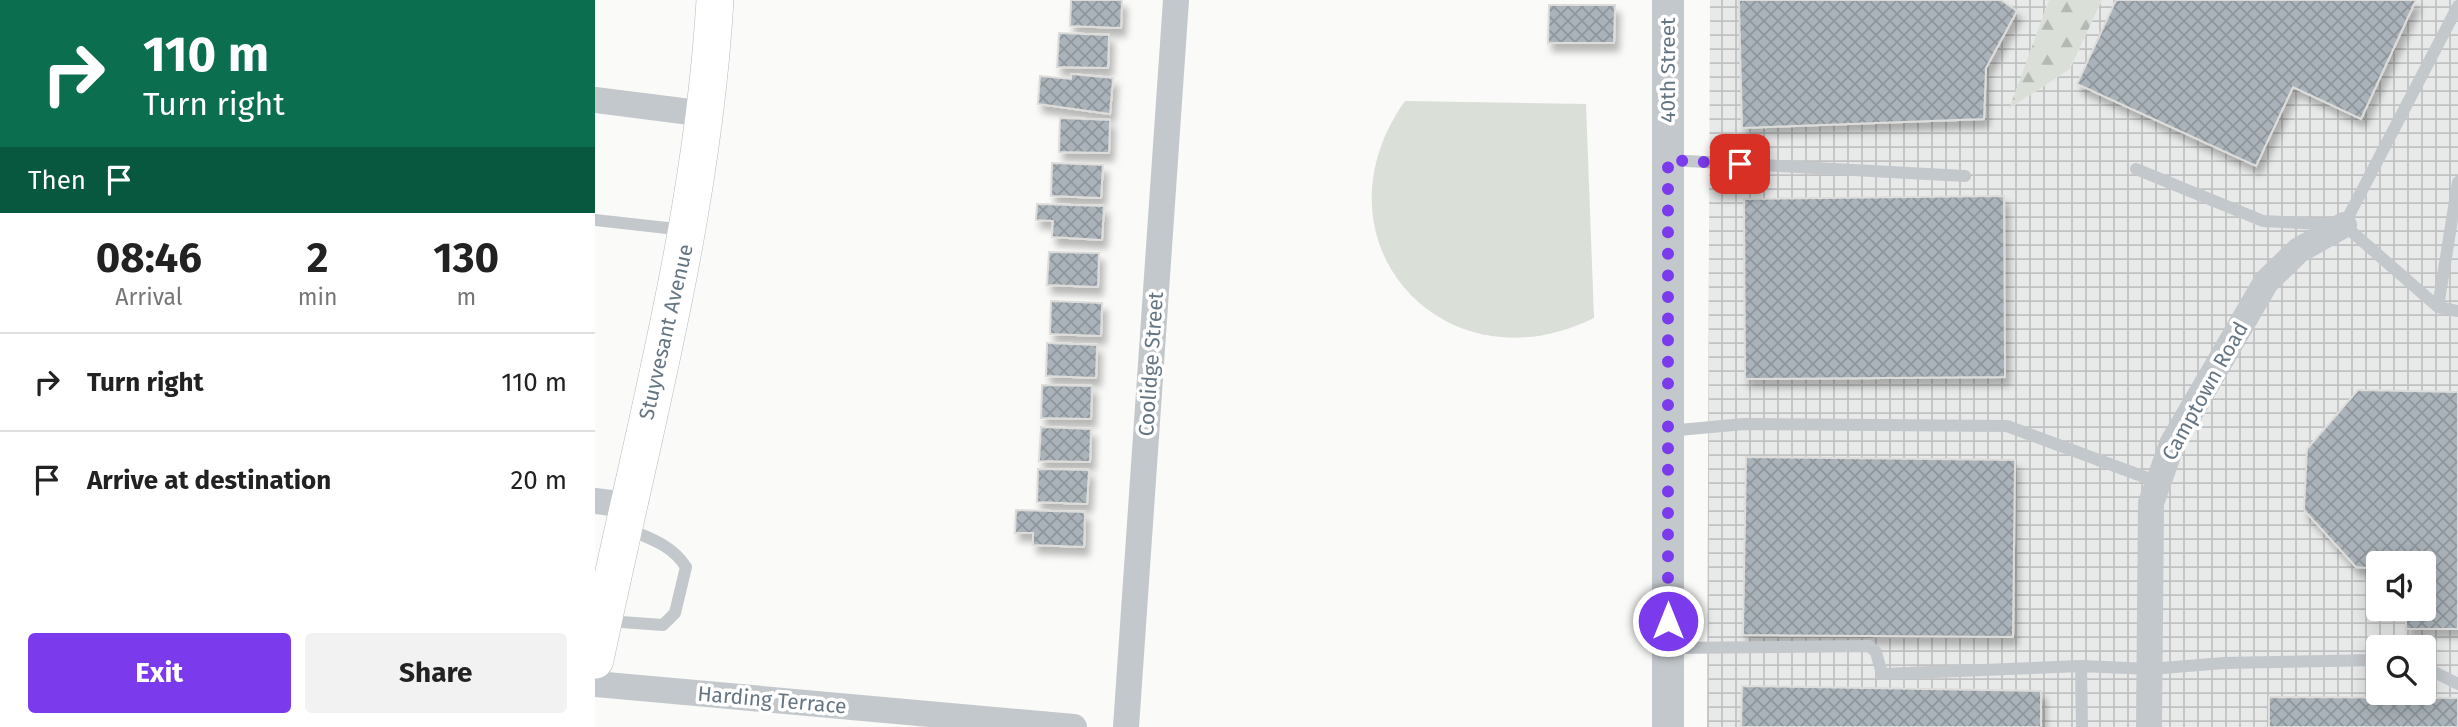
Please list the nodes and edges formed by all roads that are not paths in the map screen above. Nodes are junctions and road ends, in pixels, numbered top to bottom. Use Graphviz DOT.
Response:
graph roads {
  1 [pos="715,0"];
  2 [pos="1176,0"];
  3 [pos="1668,0"];
  4 [pos="2458,6"];
  5 [pos="595,100"];
  6 [pos="706,114"];
  7 [pos="1668,160"];
  8 [pos="2136,169"];
  9 [pos="1965,176"];
  10 [pos="2458,182"];
  11 [pos="595,220"];
  12 [pos="2344,225"];
  13 [pos="688,230"];
  14 [pos="2438,307"];
  15 [pos="2458,311"];
  16 [pos="1668,431"];
  17 [pos="2158,482"];
  18 [pos="615,511"];
  19 [pos="603,621"];
  20 [pos="1668,648"];
  21 [pos="595,660"];
  22 [pos="2366,660"];
  23 [pos="2081,666"];
  24 [pos="2150,669"];
  25 [pos="2436,673"];
  26 [pos="595,684"];
  27 [pos="2458,684"];
  28 [pos="1074,727"];
  29 [pos="1126,727"];
  30 [pos="1668,727"];
  31 [pos="2082,727"];
  32 [pos="2149,727"];
  1 -- 6 [label="main road, Stuyvesant Avenue"];
  2 -- 29 [label="street, Coolidge Street"];
  3 -- 7 [label="street, 40th Street"];
  4 -- 12 [label="lane"];
  5 -- 6 [label="street"];
  6 -- 13 [label="main road, Stuyvesant Avenue"];
  7 -- 9 [label="lane"];
  7 -- 16 [label="street, 40th Street"];
  8 -- 12 [label="lane"];
  10 -- 14 [label="lane"];
  11 -- 13 [label="lane"];
  12 -- 14 [label="lane"];
  12 -- 17 [label="street, Camptown Road"];
  13 -- 18 [label="main road, Stuyvesant Avenue"];
  14 -- 15 [label="lane"];
  16 -- 17 [label="lane"];
  16 -- 20 [label="street, 40th Street"];
  17 -- 24 [label="street, Camptown Road"];
  18 -- 19 [label="main road, Stuyvesant Avenue"];
  18 -- 19 [label="lane"];
  19 -- 21 [label="main road, Stuyvesant Avenue"];
  20 -- 23 [label="lane"];
  20 -- 30 [label="street, 40th Street"];
  22 -- 24 [label="lane"];
  23 -- 24 [label="lane"];
  23 -- 31 [label="lane"];
  24 -- 32 [label="street, Camptown Road"];
  25 -- 27 [label="lane"];
  26 -- 28 [label="street, Harding Terrace"];
}
